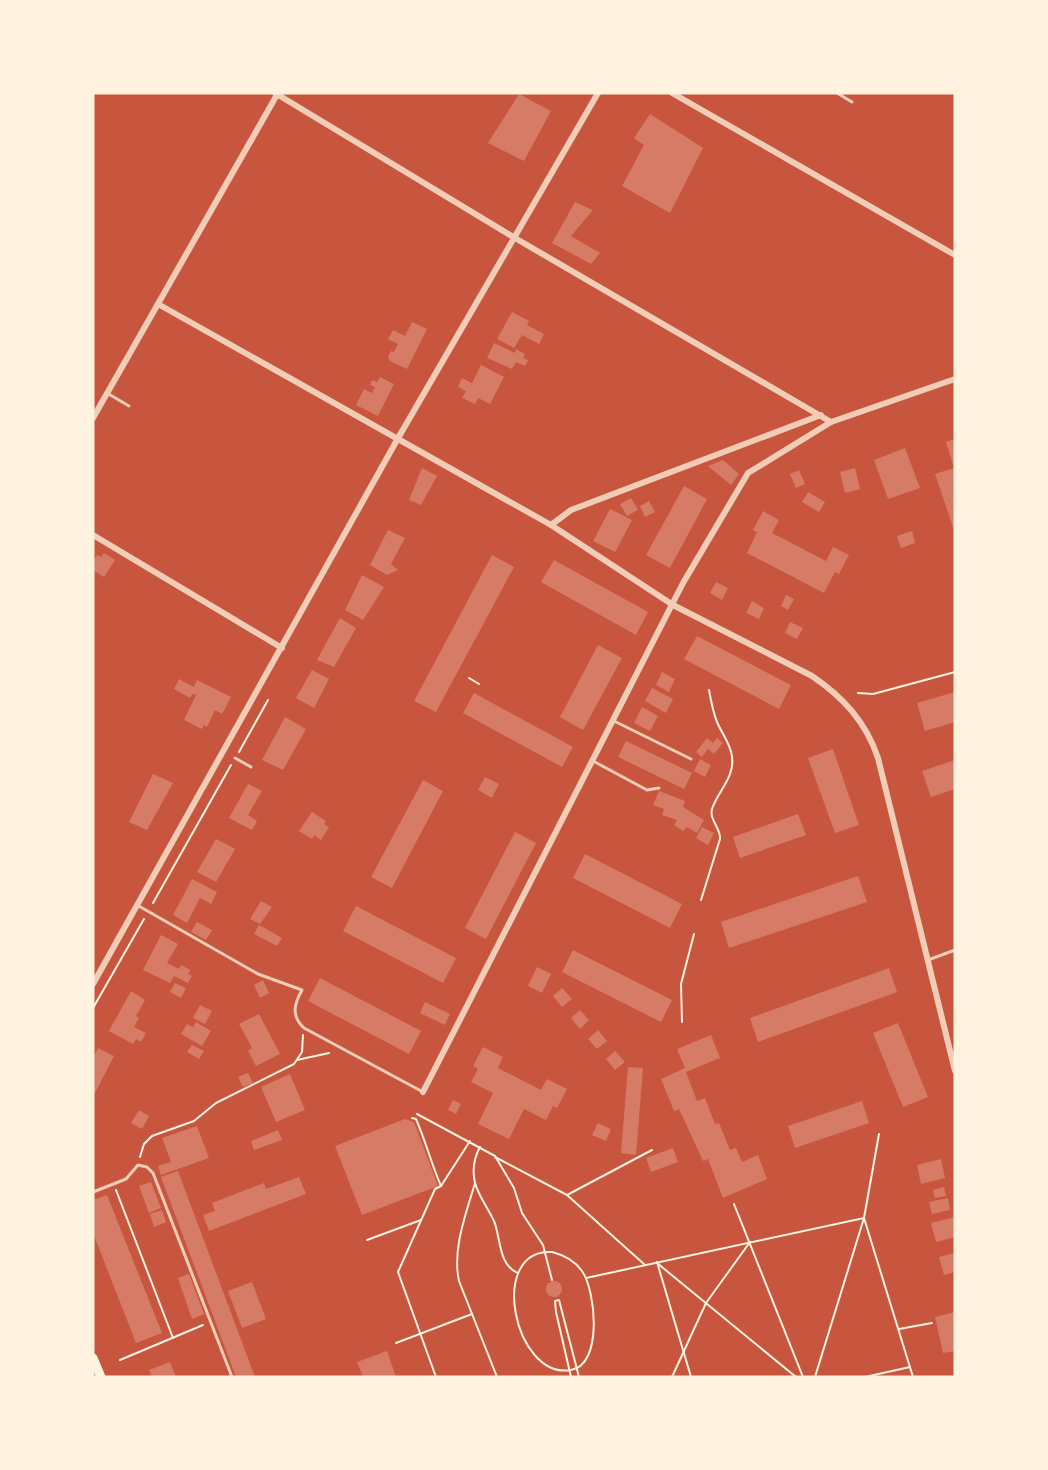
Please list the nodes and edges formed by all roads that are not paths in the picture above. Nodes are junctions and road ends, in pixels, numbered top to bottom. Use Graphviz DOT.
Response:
graph roads {
  1 [pos="598,93"];
  2 [pos="672,93"];
  3 [pos="837,93"];
  4 [pos="277,94"];
  5 [pos="852,102"];
  6 [pos="515,238"];
  7 [pos="955,255"];
  8 [pos="158,304"];
  9 [pos="955,379"];
  10 [pos="107,393"];
  11 [pos="129,406"];
  12 [pos="821,415"];
  13 [pos="93,418"];
  14 [pos="831,422"];
  15 [pos="397,440"];
  16 [pos="551,525"];
  17 [pos="93,535"];
  18 [pos="673,604"];
  19 [pos="282,648"];
  20 [pos="614,721"];
  21 [pos="235,758"];
  22 [pos="691,759"];
  23 [pos="592,761"];
  24 [pos="251,767"];
  25 [pos="659,788"];
  26 [pos="137,905"];
  27 [pos="955,950"];
  28 [pos="928,960"];
  29 [pos="93,984"];
  30 [pos="953,1052"];
  31 [pos="955,1071"];
  32 [pos="423,1092"];
  33 [pos="93,1192"];
  34 [pos="93,1358"];
  35 [pos="101,1377"];
  36 [pos="232,1377"];
  1 -- 6 [label="street"];
  2 -- 7 [label="street"];
  3 -- 5 [label="lane"];
  4 -- 6 [label="street"];
  4 -- 8 [label="street"];
  6 -- 12 [label="street"];
  6 -- 15 [label="street"];
  8 -- 10 [label="street"];
  8 -- 15 [label="street"];
  9 -- 14 [label="street"];
  10 -- 11 [label="lane"];
  10 -- 13 [label="street"];
  12 -- 14 [label="street"];
  12 -- 16 [label="street"];
  14 -- 18 [label="street"];
  15 -- 16 [label="street"];
  15 -- 19 [label="street"];
  16 -- 18 [label="street"];
  17 -- 19 [label="street"];
  18 -- 20 [label="street"];
  18 -- 28 [label="street"];
  19 -- 26 [label="street"];
  20 -- 22 [label="lane"];
  20 -- 23 [label="street"];
  21 -- 24 [label="lane"];
  23 -- 25 [label="lane"];
  23 -- 32 [label="street"];
  26 -- 29 [label="street"];
  26 -- 32 [label="lane"];
  27 -- 28 [label="lane"];
  28 -- 30 [label="street"];
  30 -- 31 [label="street"];
  33 -- 36 [label="lane"];
  34 -- 35 [label="main road"];
}
